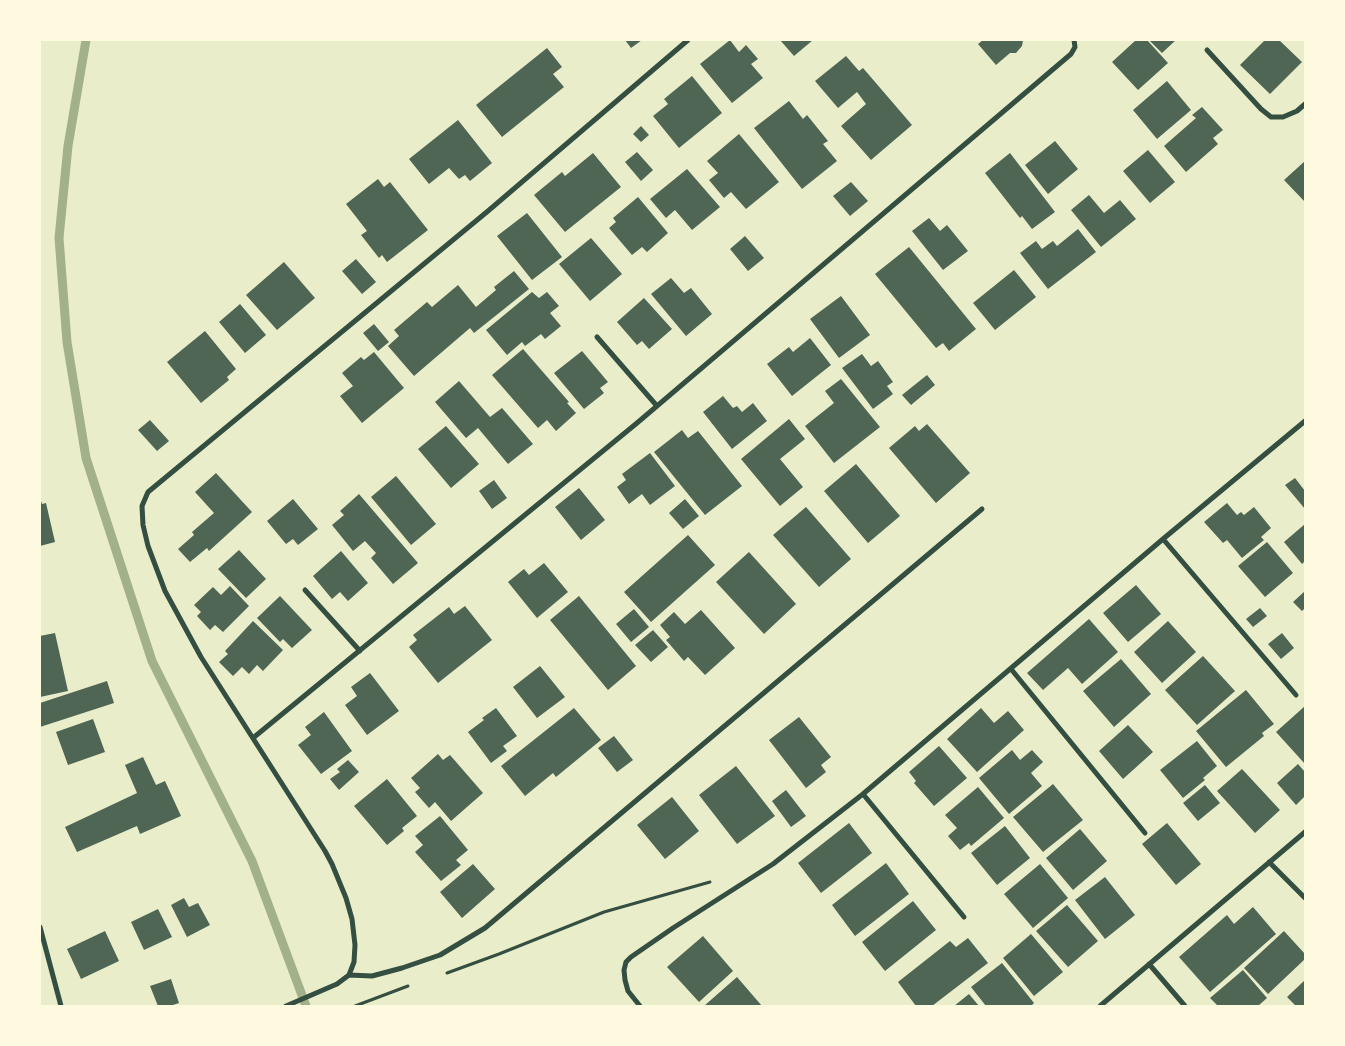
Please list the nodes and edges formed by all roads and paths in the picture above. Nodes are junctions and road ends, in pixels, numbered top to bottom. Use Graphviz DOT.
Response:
graph roads {
  1 [pos="688,40"];
  2 [pos="1074,40"];
  3 [pos="1207,50"];
  4 [pos="1305,104"];
  5 [pos="597,338"];
  6 [pos="657,406"];
  7 [pos="1305,421"];
  8 [pos="982,509"];
  9 [pos="1163,539"];
  10 [pos="305,590"];
  11 [pos="360,651"];
  12 [pos="1011,669"];
  13 [pos="1296,695"];
  14 [pos="253,738"];
  15 [pos="863,794"];
  16 [pos="1305,832"];
  17 [pos="1145,833"];
  18 [pos="1269,862"];
  19 [pos="716,880"];
  20 [pos="1305,898"];
  21 [pos="964,917"];
  22 [pos="40,927"];
  23 [pos="1149,964"];
  24 [pos="446,973"];
  25 [pos="349,975"];
  26 [pos="410,986"];
  27 [pos="61,1006"];
  28 [pos="286,1006"];
  29 [pos="355,1006"];
  30 [pos="640,1006"];
  31 [pos="1100,1006"];
  32 [pos="1184,1006"];
  1 -- 14 [label="street"];
  2 -- 6 [label="street"];
  3 -- 4 [label="street"];
  5 -- 6 [label="street"];
  6 -- 11 [label="street"];
  7 -- 9 [label="street"];
  8 -- 25 [label="street"];
  9 -- 12 [label="street"];
  9 -- 13 [label="street"];
  10 -- 11 [label="street"];
  11 -- 14 [label="street"];
  12 -- 15 [label="street"];
  12 -- 17 [label="street"];
  14 -- 25 [label="street"];
  15 -- 21 [label="street"];
  15 -- 30 [label="street"];
  16 -- 18 [label="street"];
  18 -- 20 [label="street"];
  18 -- 23 [label="street"];
  19 -- 24 [label="path"];
  22 -- 27 [label="street"];
  23 -- 31 [label="street"];
  23 -- 32 [label="street"];
  25 -- 28 [label="street"];
  26 -- 29 [label="path"];
}
